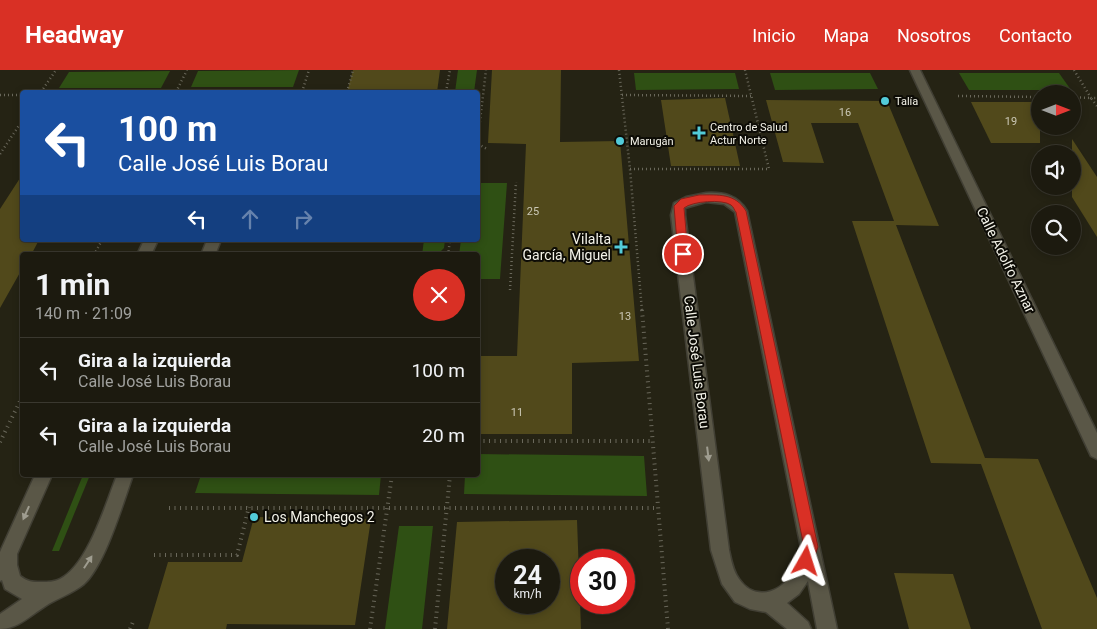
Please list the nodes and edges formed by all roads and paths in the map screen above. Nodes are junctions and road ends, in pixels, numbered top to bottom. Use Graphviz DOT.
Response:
graph roads {
  1 [pos="56,70"];
  2 [pos="187,70"];
  3 [pos="309,70"];
  4 [pos="353,70"];
  5 [pos="450,70"];
  6 [pos="486,70"];
  7 [pos="619,70"];
  8 [pos="745,70"];
  9 [pos="915,70"];
  10 [pos="1074,70"];
  11 [pos="42,90"];
  12 [pos="177,90"];
  13 [pos="303,90"];
  14 [pos="348,90"];
  15 [pos="446,90"];
  16 [pos="0,95"];
  17 [pos="20,95"];
  18 [pos="622,95"];
  19 [pos="751,96"];
  20 [pos="958,96"];
  21 [pos="1031,97"];
  22 [pos="1081,97"];
  23 [pos="1092,98"];
  24 [pos="1097,98"];
  25 [pos="1097,106"];
  26 [pos="480,121"];
  27 [pos="20,124"];
  28 [pos="480,145"];
  29 [pos="487,149"];
  30 [pos="0,154"];
  31 [pos="630,169"];
  32 [pos="516,182"];
  33 [pos="510,290"];
  34 [pos="20,401"];
  35 [pos="480,441"];
  36 [pos="0,442"];
  37 [pos="652,442"];
  38 [pos="1097,451"];
  39 [pos="43,477"];
  40 [pos="124,477"];
  41 [pos="392,477"];
  42 [pos="450,477"];
  43 [pos="249,507"];
  44 [pos="169,508"];
  45 [pos="387,508"];
  46 [pos="447,508"];
  47 [pos="658,508"];
  48 [pos="811,547"];
  49 [pos="9,551"];
  50 [pos="154,555"];
  51 [pos="0,572"];
  52 [pos="51,591"];
  53 [pos="768,603"];
  54 [pos="133,622"];
  55 [pos="0,625"];
  56 [pos="130,629"];
  57 [pos="370,629"];
  58 [pos="435,629"];
  59 [pos="668,629"];
  60 [pos="801,629"];
  61 [pos="827,629"];
  1 -- 11 [label="path"];
  2 -- 12 [label="path"];
  3 -- 13 [label="path"];
  4 -- 14 [label="path"];
  5 -- 15 [label="path"];
  6 -- 26 [label="path"];
  7 -- 18 [label="path"];
  8 -- 19 [label="path"];
  9 -- 38 [label="street, Calle Adolfo Aznar"];
  10 -- 23 [label="path"];
  16 -- 17 [label="path"];
  18 -- 19 [label="path"];
  18 -- 31 [label="path"];
  19 -- 31 [label="path"];
  20 -- 21 [label="path"];
  22 -- 23 [label="path"];
  23 -- 24 [label="path"];
  23 -- 25 [label="path"];
  27 -- 30 [label="path"];
  28 -- 29 [label="path"];
  31 -- 37 [label="path"];
  32 -- 33 [label="path"];
  34 -- 36 [label="path"];
  35 -- 37 [label="path"];
  37 -- 47 [label="path"];
  39 -- 49 [label="street, one-way"];
  52 -- 40 [label="street, one-way"];
  41 -- 45 [label="path"];
  42 -- 46 [label="path"];
  43 -- 44 [label="path"];
  43 -- 45 [label="path"];
  43 -- 50 [label="path"];
  45 -- 46 [label="path"];
  45 -- 57 [label="path"];
  46 -- 47 [label="path"];
  46 -- 58 [label="path"];
  47 -- 59 [label="path"];
  48 -- 53 [label="street, Calle José Luis Borau"];
  48 -- 53 [label="street, Calle José Luis Borau, one-way"];
  48 -- 61 [label="street, Calle José Luis Borau"];
  49 -- 51 [label="street"];
  49 -- 52 [label="street"];
  52 -- 55 [label="street"];
  53 -- 60 [label="street, Calle José Luis Borau"];
  54 -- 56 [label="path"];
}
